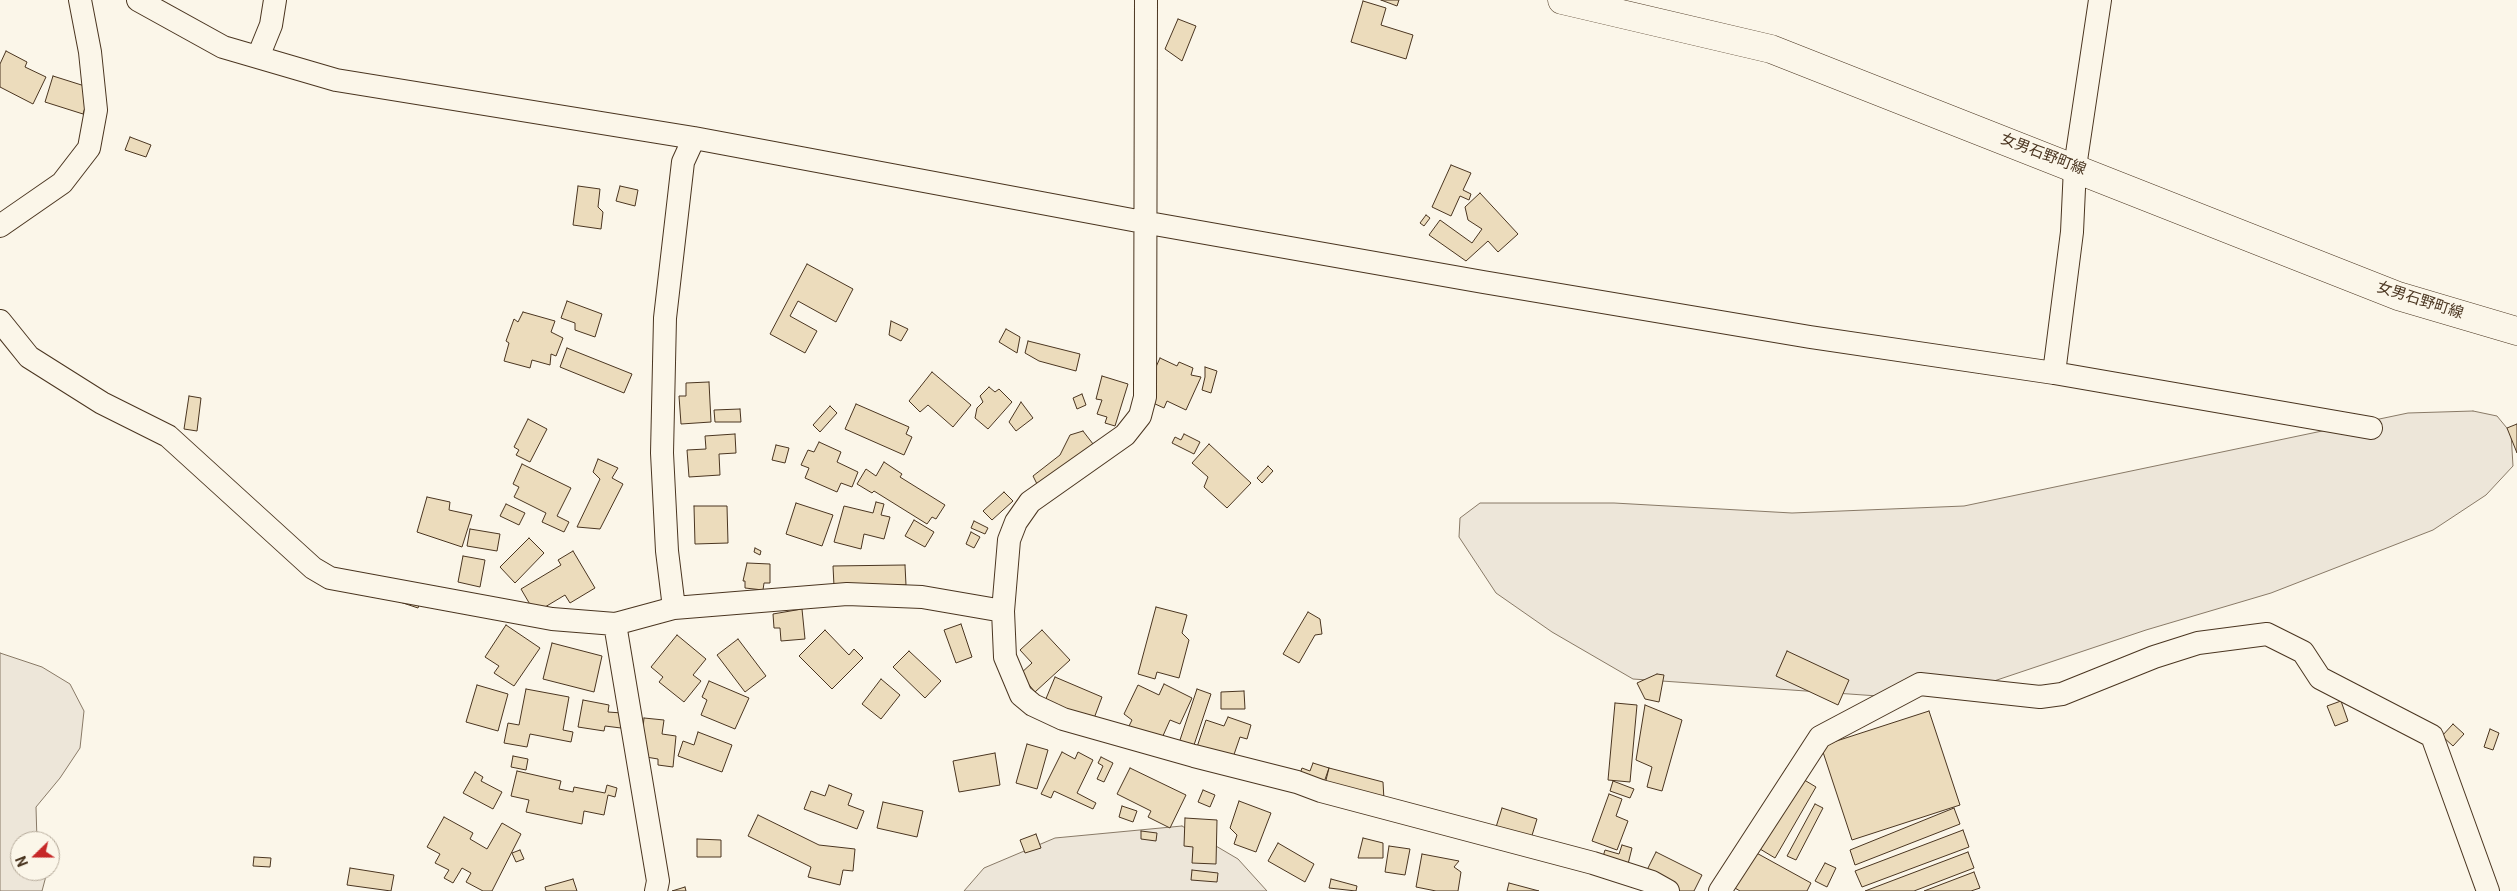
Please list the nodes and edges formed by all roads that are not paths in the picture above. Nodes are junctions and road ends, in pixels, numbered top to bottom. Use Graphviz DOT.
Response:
graph roads {
  1 [pos="80,0"];
  2 [pos="138,0"];
  3 [pos="275,0"];
  4 [pos="1146,0"];
  5 [pos="1562,0"];
  6 [pos="2100,0"];
  7 [pos="258,57"];
  8 [pos="694,138"];
  9 [pos="2075,167"];
  10 [pos="1143,222"];
  11 [pos="0,226"];
  12 [pos="0,321"];
  13 [pos="2517,331"];
  14 [pos="2054,373"];
  15 [pos="2371,428"];
  16 [pos="674,608"];
  17 [pos="1003,611"];
  18 [pos="615,624"];
  19 [pos="656,891"];
  20 [pos="1668,891"];
  21 [pos="1720,891"];
  22 [pos="2488,891"];
  1 -- 11 [label="street"];
  2 -- 7 [label="street"];
  3 -- 7 [label="street"];
  4 -- 10 [label="street"];
  5 -- 9 [label="main road, 女男石野町線"];
  6 -- 9 [label="street"];
  7 -- 8 [label="street"];
  8 -- 10 [label="street"];
  8 -- 16 [label="street"];
  9 -- 13 [label="main road, 女男石野町線"];
  9 -- 14 [label="street"];
  10 -- 14 [label="street"];
  10 -- 17 [label="street"];
  12 -- 18 [label="street"];
  14 -- 15 [label="street"];
  16 -- 17 [label="street"];
  16 -- 18 [label="street"];
  17 -- 20 [label="street"];
  18 -- 19 [label="street"];
  21 -- 22 [label="street"];
}
